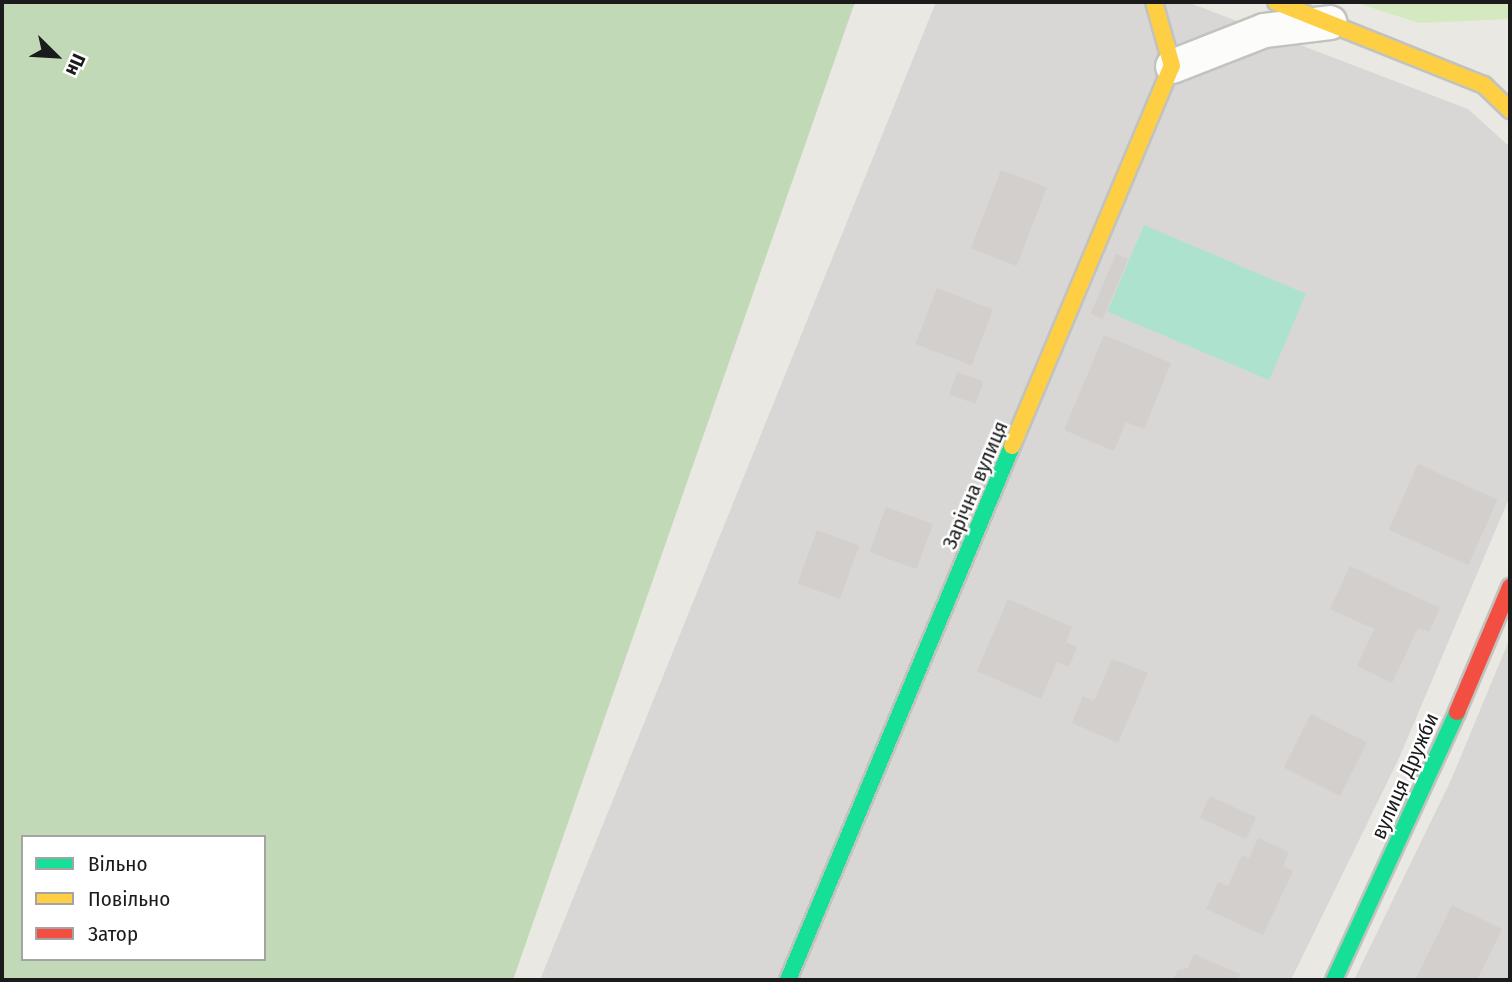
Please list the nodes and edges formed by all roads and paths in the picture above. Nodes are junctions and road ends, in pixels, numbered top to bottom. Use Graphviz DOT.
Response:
graph roads {
  1 [pos="1154,2"];
  2 [pos="1276,2"];
  3 [pos="1333,22"];
  4 [pos="1172,66"];
  5 [pos="1510,110"];
  6 [pos="1510,587"];
  7 [pos="788,980"];
  8 [pos="1334,980"];
  1 -- 4 [label="street"];
  2 -- 3 [label="street"];
  3 -- 4 [label="street"];
  3 -- 5 [label="street"];
  4 -- 7 [label="street, Зарічна вулиця"];
  6 -- 8 [label="street, вулиця Дружби"];
}
